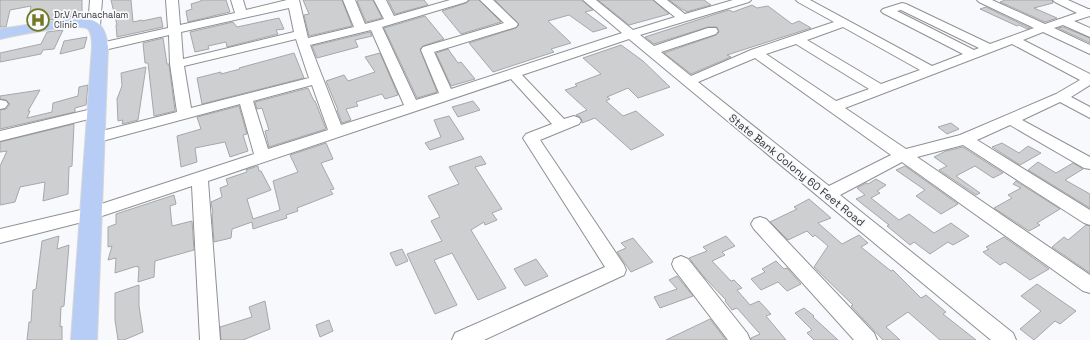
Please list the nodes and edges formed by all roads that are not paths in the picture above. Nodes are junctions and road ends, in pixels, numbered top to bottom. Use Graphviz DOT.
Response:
graph roads {
  1 [pos="96,0"];
  2 [pos="172,0"];
  3 [pos="237,0"];
  4 [pos="349,0"];
  5 [pos="380,0"];
  6 [pos="462,0"];
  7 [pos="486,0"];
  8 [pos="589,0"];
  9 [pos="660,0"];
  10 [pos="745,0"];
  11 [pos="802,0"];
  12 [pos="983,0"];
  13 [pos="1059,0"];
  14 [pos="293,1"];
  15 [pos="442,2"];
  16 [pos="897,3"];
  17 [pos="715,4"];
  18 [pos="1089,12"];
  19 [pos="241,15"];
  20 [pos="683,18"];
  21 [pos="391,20"];
  22 [pos="1064,21"];
  23 [pos="844,23"];
  24 [pos="375,25"];
  25 [pos="94,26"];
  26 [pos="361,28"];
  27 [pos="1044,28"];
  28 [pos="175,30"];
  29 [pos="712,31"];
  30 [pos="1090,33"];
  31 [pos="0,34"];
  32 [pos="631,34"];
  33 [pos="302,38"];
  34 [pos="797,39"];
  35 [pos="1013,40"];
  36 [pos="100,47"];
  37 [pos="990,49"];
  38 [pos="1090,50"];
  39 [pos="653,51"];
  40 [pos="756,53"];
  41 [pos="974,55"];
  42 [pos="177,64"];
  43 [pos="932,71"];
  44 [pos="513,73"];
  45 [pos="1090,79"];
  46 [pos="316,80"];
  47 [pos="689,80"];
  48 [pos="881,90"];
  49 [pos="447,95"];
  50 [pos="1061,97"];
  51 [pos="245,98"];
  52 [pos="412,107"];
  53 [pos="834,107"];
  54 [pos="96,113"];
  55 [pos="1090,113"];
  56 [pos="185,114"];
  57 [pos="1010,119"];
  58 [pos="336,132"];
  59 [pos="0,136"];
  60 [pos="95,138"];
  61 [pos="965,139"];
  62 [pos="904,155"];
  63 [pos="263,156"];
  64 [pos="1090,164"];
  65 [pos="200,178"];
  66 [pos="827,194"];
  67 [pos="90,214"];
  68 [pos="1090,218"];
  69 [pos="760,224"];
  70 [pos="0,236"];
  71 [pos="681,264"];
  72 [pos="1090,285"];
  73 [pos="84,340"];
  74 [pos="210,340"];
  75 [pos="462,340"];
  76 [pos="740,340"];
  77 [pos="867,340"];
  78 [pos="1006,340"];
  1 -- 25 [label="street"];
  2 -- 28 [label="street"];
  3 -- 19 [label="street"];
  4 -- 26 [label="street"];
  5 -- 21 [label="street"];
  6 -- 15 [label="street"];
  7 -- 49 [label="street"];
  8 -- 32 [label="street, State Bank Colony 60 Feet Road"];
  9 -- 20 [label="street"];
  10 -- 17 [label="street"];
  11 -- 23 [label="street"];
  12 -- 27 [label="street"];
  13 -- 18 [label="street"];
  14 -- 19 [label="street"];
  14 -- 33 [label="street"];
  15 -- 21 [label="street"];
  16 -- 37 [label="street"];
  16 -- 41 [label="street"];
  17 -- 20 [label="street"];
  18 -- 22 [label="street"];
  19 -- 28 [label="street"];
  20 -- 32 [label="street"];
  21 -- 24 [label="street"];
  22 -- 27 [label="street"];
  22 -- 30 [label="street"];
  23 -- 34 [label="street"];
  23 -- 43 [label="street"];
  24 -- 26 [label="street"];
  24 -- 52 [label="street"];
  25 -- 31 [label="main road"];
  25 -- 36 [label="main road"];
  26 -- 33 [label="street"];
  27 -- 35 [label="street"];
  27 -- 38 [label="street"];
  28 -- 36 [label="street"];
  28 -- 42 [label="street"];
  29 -- 39 [label="street"];
  32 -- 39 [label="street, State Bank Colony 60 Feet Road"];
  32 -- 44 [label="street"];
  33 -- 42 [label="street"];
  33 -- 46 [label="street"];
  34 -- 40 [label="street"];
  34 -- 48 [label="street"];
  35 -- 37 [label="street"];
  35 -- 45 [label="street"];
  36 -- 54 [label="main road"];
  37 -- 41 [label="street"];
  39 -- 47 [label="street, State Bank Colony 60 Feet Road"];
  40 -- 47 [label="street"];
  40 -- 53 [label="street"];
  41 -- 43 [label="street"];
  42 -- 56 [label="street"];
  43 -- 48 [label="street"];
  44 -- 49 [label="street"];
  44 -- 75 [label="street"];
  45 -- 50 [label="street"];
  46 -- 51 [label="street"];
  46 -- 58 [label="street"];
  47 -- 66 [label="street, State Bank Colony 60 Feet Road"];
  48 -- 53 [label="street"];
  49 -- 52 [label="street"];
  50 -- 55 [label="street"];
  50 -- 57 [label="street"];
  51 -- 56 [label="street"];
  51 -- 63 [label="street"];
  52 -- 58 [label="street"];
  53 -- 62 [label="street"];
  54 -- 59 [label="street"];
  54 -- 60 [label="main road"];
  56 -- 60 [label="street"];
  57 -- 61 [label="street"];
  57 -- 64 [label="street"];
  58 -- 63 [label="street"];
  60 -- 67 [label="main road"];
  61 -- 62 [label="street"];
  61 -- 68 [label="street"];
  62 -- 66 [label="street"];
  62 -- 72 [label="street"];
  63 -- 65 [label="street"];
  65 -- 67 [label="street"];
  65 -- 74 [label="street"];
  66 -- 78 [label="street, State Bank Colony 60 Feet Road"];
  67 -- 70 [label="street"];
  67 -- 73 [label="main road"];
  69 -- 77 [label="street"];
  71 -- 76 [label="street"];
}
